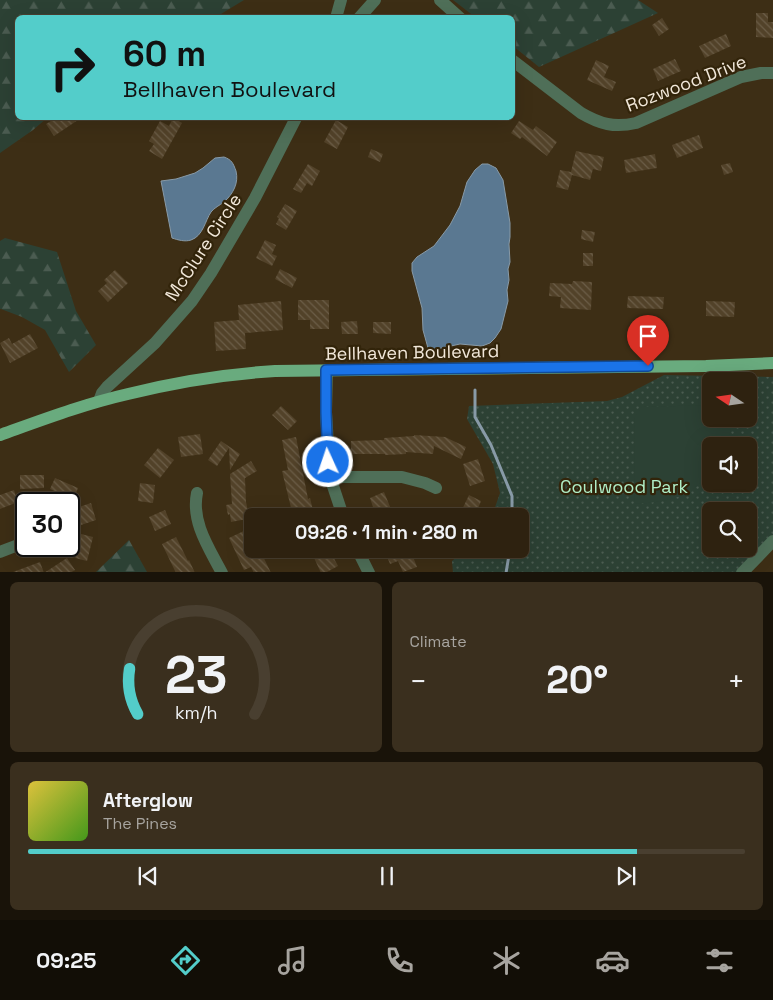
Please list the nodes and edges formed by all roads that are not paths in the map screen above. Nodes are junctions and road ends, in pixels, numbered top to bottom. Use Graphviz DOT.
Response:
graph roads {
  1 [pos="341,0"];
  2 [pos="375,0"];
  3 [pos="440,0"];
  4 [pos="337,15"];
  5 [pos="362,15"];
  6 [pos="457,15"];
  7 [pos="515,62"];
  8 [pos="773,72"];
  9 [pos="295,120"];
  10 [pos="773,364"];
  11 [pos="326,370"];
  12 [pos="99,402"];
  13 [pos="0,435"];
  14 [pos="330,477"];
  15 [pos="436,488"];
  16 [pos="197,493"];
  17 [pos="340,508"];
  18 [pos="773,541"];
  19 [pos="15,546"];
  20 [pos="0,552"];
  21 [pos="362,558"];
  22 [pos="222,572"];
  23 [pos="369,572"];
  24 [pos="742,572"];
  1 -- 4 [label="street"];
  2 -- 5 [label="street"];
  3 -- 6 [label="street"];
  7 -- 8 [label="street, Rozwood Drive"];
  9 -- 12 [label="street, McClure Circle"];
  10 -- 11 [label="main road, Bellhaven Boulevard"];
  11 -- 12 [label="main road, Bellhaven Boulevard"];
  11 -- 14 [label="street"];
  12 -- 13 [label="main road, Bellhaven Boulevard"];
  14 -- 15 [label="street"];
  14 -- 17 [label="street"];
  16 -- 22 [label="street"];
  18 -- 24 [label="street"];
  19 -- 20 [label="street"];
  21 -- 23 [label="street"];
}
